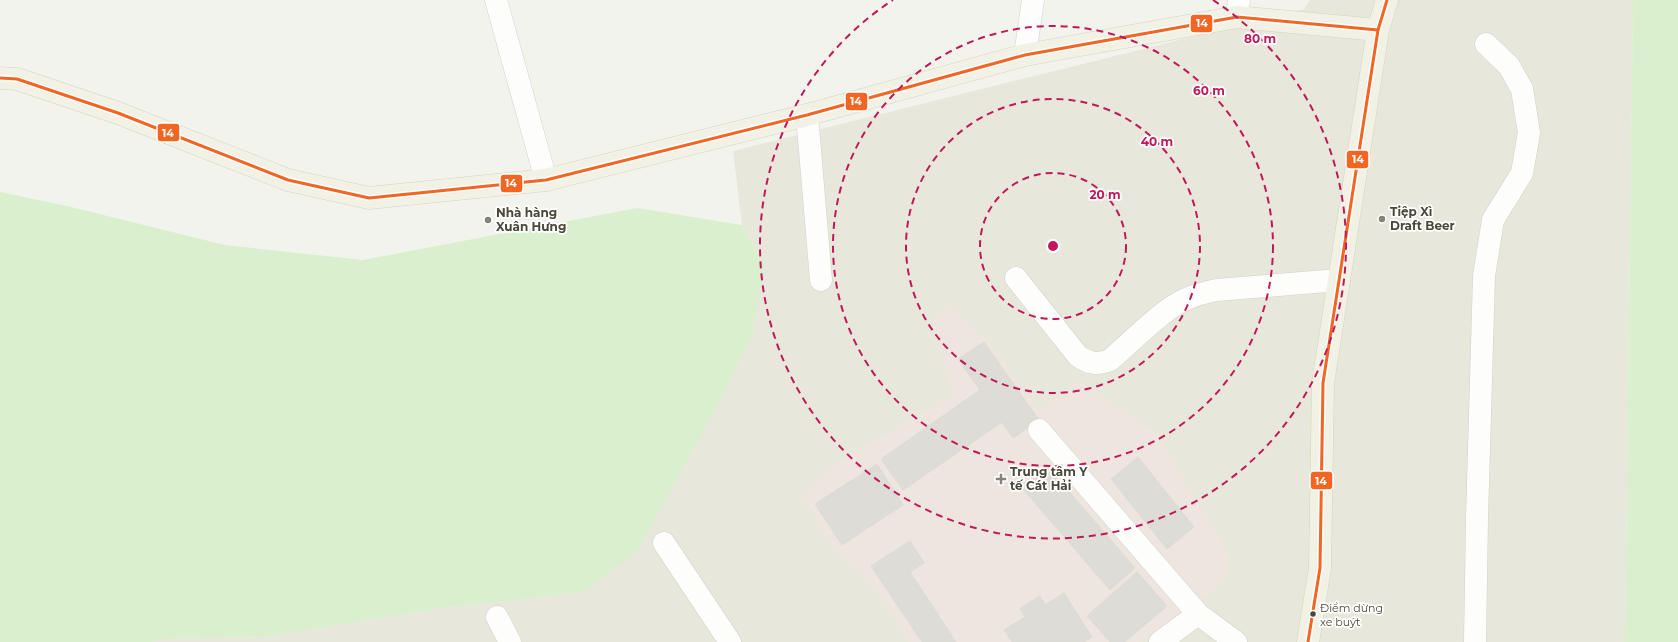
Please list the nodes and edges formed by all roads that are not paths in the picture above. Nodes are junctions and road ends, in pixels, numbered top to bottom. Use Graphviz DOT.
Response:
graph roads {
  1 [pos="496,0"];
  2 [pos="1033,0"];
  3 [pos="1387,0"];
  4 [pos="1238,9"];
  5 [pos="1378,30"];
  6 [pos="1486,44"];
  7 [pos="1025,55"];
  8 [pos="0,78"];
  9 [pos="808,116"];
  10 [pos="546,180"];
  11 [pos="1016,278"];
  12 [pos="821,280"];
  13 [pos="1339,280"];
  14 [pos="1039,430"];
  15 [pos="664,543"];
  16 [pos="1198,614"];
  17 [pos="497,617"];
  18 [pos="510,642"];
  19 [pos="730,642"];
  20 [pos="1160,642"];
  21 [pos="1236,642"];
  22 [pos="1308,642"];
  23 [pos="1475,642"];
  1 -- 10 [label="street"];
  2 -- 7 [label="street"];
  3 -- 5 [label="main road"];
  4 -- 5 [label="main road"];
  4 -- 7 [label="main road"];
  5 -- 13 [label="main road"];
  6 -- 23 [label="street"];
  7 -- 9 [label="main road"];
  8 -- 10 [label="main road"];
  9 -- 10 [label="main road"];
  9 -- 12 [label="street"];
  11 -- 13 [label="street"];
  13 -- 22 [label="main road"];
  14 -- 16 [label="street"];
  15 -- 19 [label="street"];
  16 -- 20 [label="street"];
  16 -- 21 [label="street"];
  17 -- 18 [label="street"];
}
